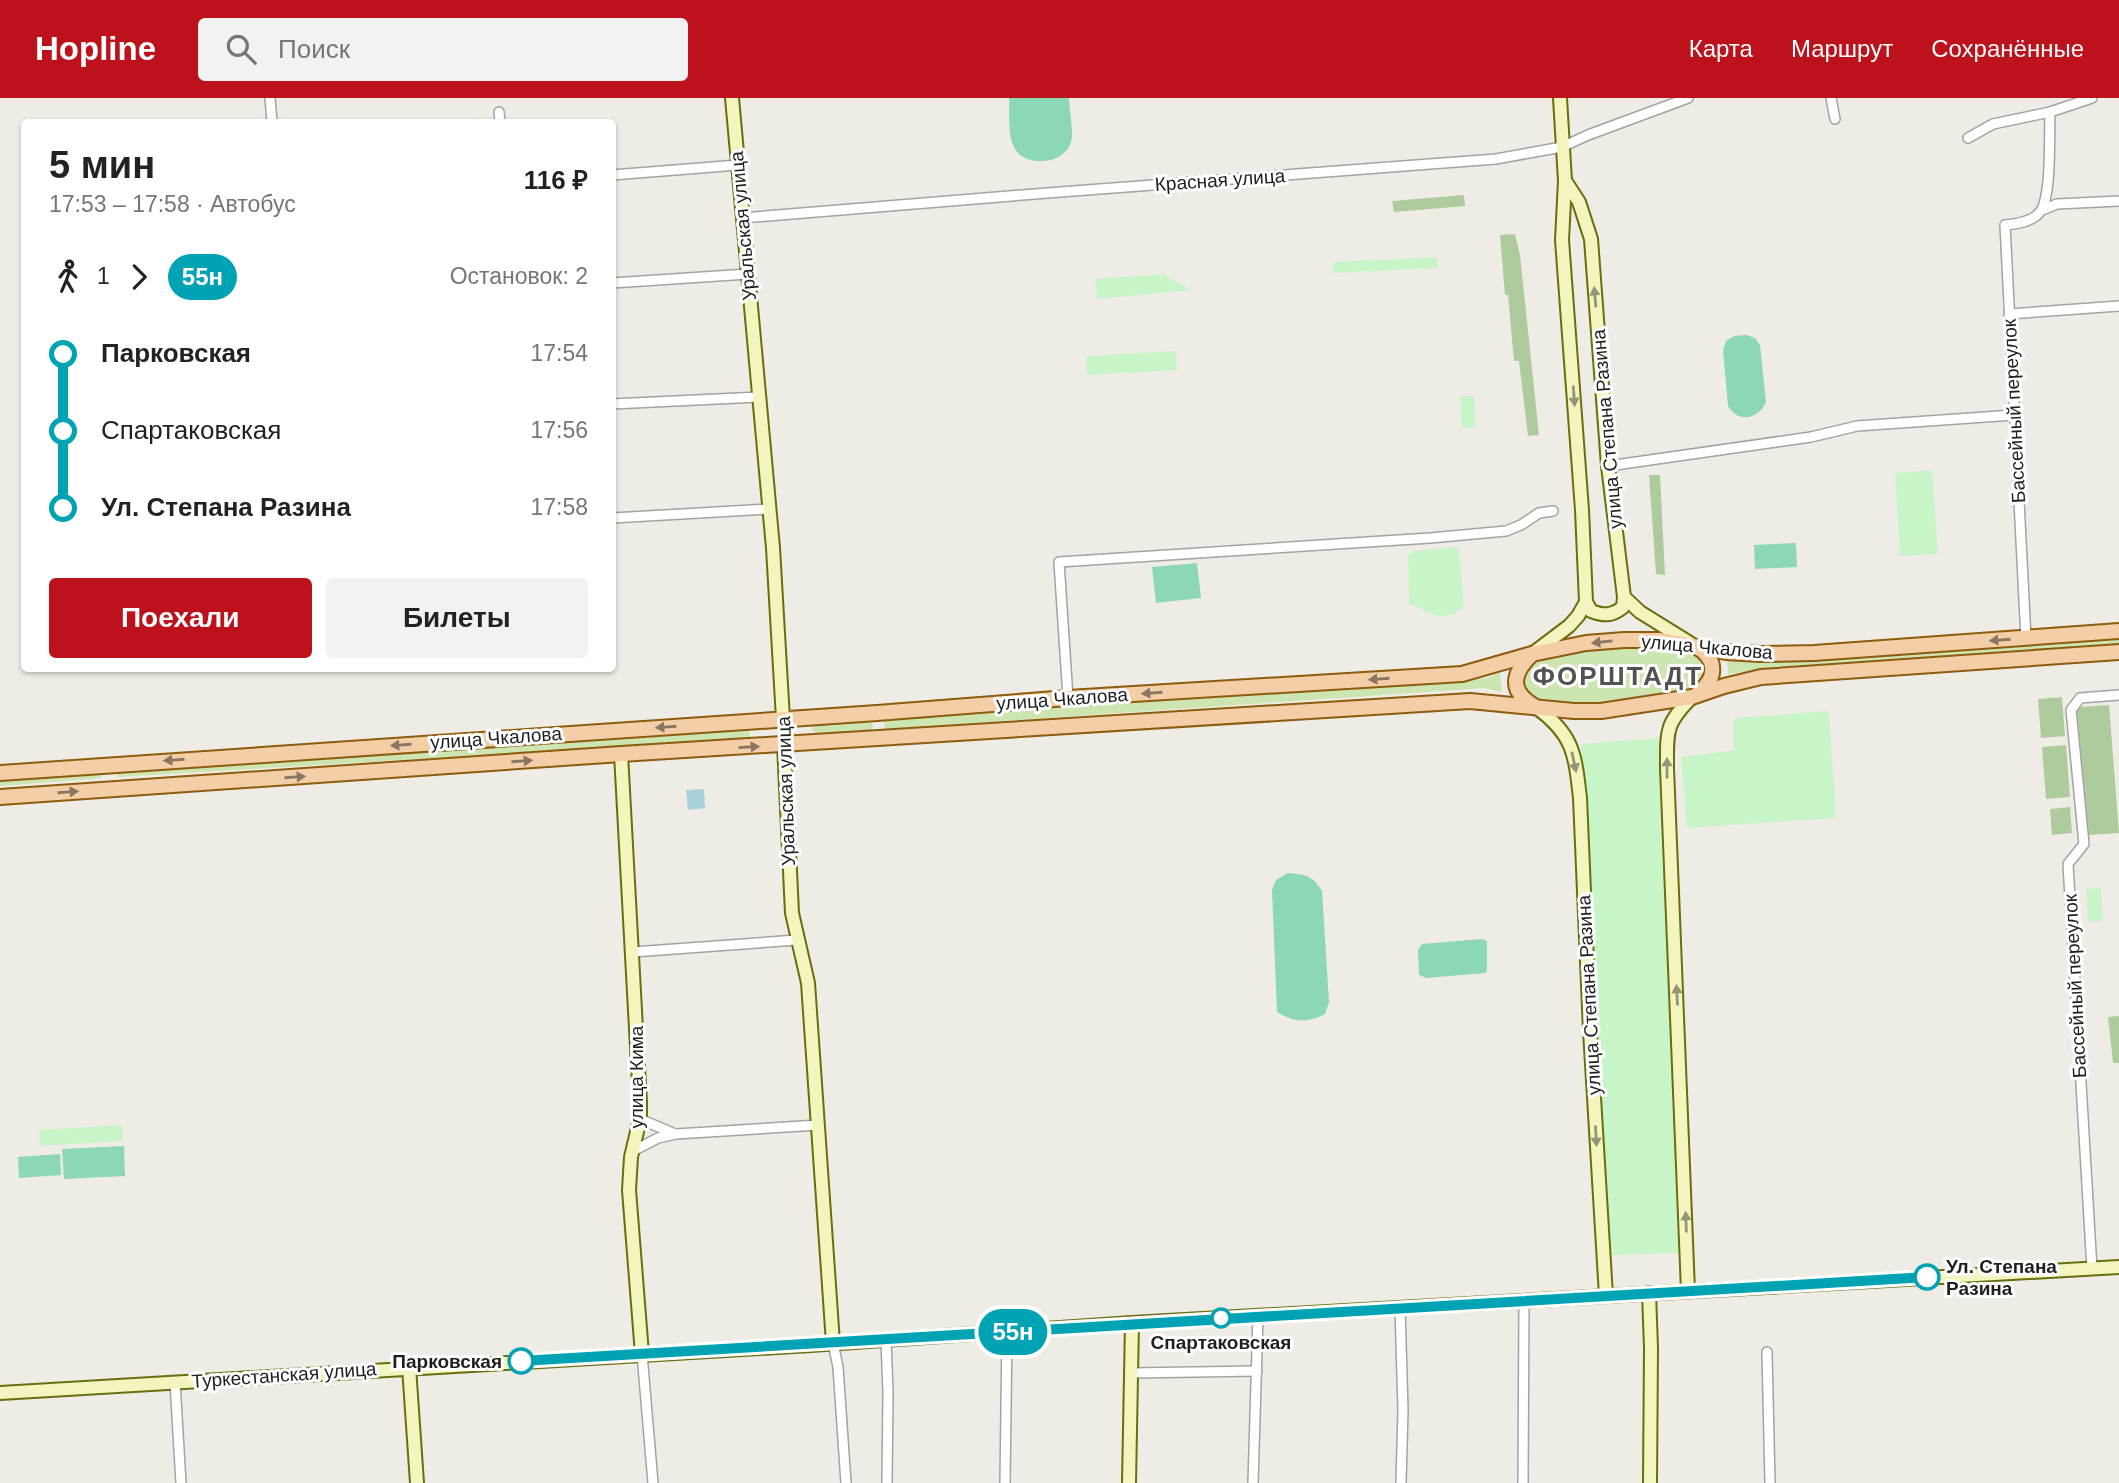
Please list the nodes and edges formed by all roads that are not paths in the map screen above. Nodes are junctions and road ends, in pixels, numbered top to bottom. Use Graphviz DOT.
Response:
graph roads {
  1 [pos="270,98"];
  2 [pos="732,98"];
  3 [pos="1560,98"];
  4 [pos="1688,98"];
  5 [pos="1830,98"];
  6 [pos="2092,98"];
  7 [pos="499,112"];
  8 [pos="2050,112"];
  9 [pos="272,119"];
  10 [pos="500,119"];
  11 [pos="1835,119"];
  12 [pos="1968,138"];
  13 [pos="1562,147"];
  14 [pos="738,165"];
  15 [pos="616,175"];
  16 [pos="1565,181"];
  17 [pos="2048,189"];
  18 [pos="2119,201"];
  19 [pos="2059,204"];
  20 [pos="2042,210"];
  21 [pos="742,218"];
  22 [pos="748,274"];
  23 [pos="616,283"];
  24 [pos="2119,306"];
  25 [pos="2009,314"];
  26 [pos="759,397"];
  27 [pos="616,404"];
  28 [pos="2013,415"];
  29 [pos="1608,466"];
  30 [pos="770,509"];
  31 [pos="1553,511"];
  32 [pos="616,519"];
  33 [pos="1624,597"];
  34 [pos="1586,602"];
  35 [pos="2119,631"];
  36 [pos="2026,639"];
  37 [pos="1694,646"];
  38 [pos="2119,652"];
  39 [pos="1532,654"];
  40 [pos="2119,695"];
  41 [pos="1692,697"];
  42 [pos="1068,698"];
  43 [pos="1537,708"];
  44 [pos="877,713"];
  45 [pos="783,719"];
  46 [pos="879,739"];
  47 [pos="784,745"];
  48 [pos="621,754"];
  49 [pos="108,765"];
  50 [pos="0,773"];
  51 [pos="110,789"];
  52 [pos="0,797"];
  53 [pos="797,940"];
  54 [pos="632,952"];
  55 [pos="640,1119"];
  56 [pos="818,1125"];
  57 [pos="676,1134"];
  58 [pos="633,1150"];
  59 [pos="2119,1267"];
  60 [pos="2092,1269"];
  61 [pos="1688,1290"];
  62 [pos="1649,1293"];
  63 [pos="1606,1296"];
  64 [pos="1524,1301"];
  65 [pos="1400,1308"];
  66 [pos="1258,1316"];
  67 [pos="1132,1323"];
  68 [pos="1007,1332"];
  69 [pos="886,1340"];
  70 [pos="833,1343"];
  71 [pos="1767,1352"];
  72 [pos="642,1354"];
  73 [pos="409,1367"];
  74 [pos="1257,1371"];
  75 [pos="1132,1373"];
  76 [pos="175,1382"];
  77 [pos="0,1393"];
  78 [pos="181,1483"];
  79 [pos="417,1483"];
  80 [pos="653,1483"];
  81 [pos="846,1483"];
  82 [pos="887,1483"];
  83 [pos="1005,1483"];
  84 [pos="1129,1483"];
  85 [pos="1253,1483"];
  86 [pos="1401,1483"];
  87 [pos="1523,1483"];
  88 [pos="1650,1483"];
  89 [pos="1770,1483"];
  1 -- 9 [label="street"];
  2 -- 14 [label="main road, Уральская улица"];
  3 -- 13 [label="main road, улица Степана Разина"];
  4 -- 13 [label="street, Красная улица"];
  5 -- 11 [label="street"];
  6 -- 8 [label="street"];
  7 -- 10 [label="street"];
  8 -- 12 [label="street"];
  8 -- 17 [label="street"];
  13 -- 16 [label="main road, улица Степана Разина"];
  13 -- 21 [label="street, Красная улица"];
  14 -- 15 [label="street"];
  14 -- 21 [label="main road, Уральская улица"];
  29 -- 16 [label="main road, улица Степана Разина, one-way"];
  16 -- 34 [label="main road, улица Степана Разина, one-way"];
  17 -- 19 [label="street"];
  17 -- 20 [label="street"];
  18 -- 19 [label="street"];
  19 -- 20 [label="street"];
  20 -- 25 [label="street, Бассейный переулок"];
  21 -- 22 [label="main road, Уральская улица"];
  22 -- 23 [label="street"];
  22 -- 26 [label="main road, Уральская улица"];
  24 -- 25 [label="street"];
  25 -- 28 [label="street, Бассейный переулок"];
  26 -- 27 [label="street"];
  26 -- 30 [label="main road, Уральская улица"];
  28 -- 29 [label="street"];
  28 -- 36 [label="street, Бассейный переулок"];
  29 -- 33 [label="main road, улица Степана Разина"];
  30 -- 32 [label="street"];
  30 -- 45 [label="main road, Уральская улица"];
  31 -- 42 [label="street"];
  33 -- 34 [label="main road"];
  33 -- 37 [label="main road"];
  34 -- 39 [label="main road"];
  35 -- 36 [label="main road, улица Чкалова"];
  36 -- 37 [label="main road, улица Чкалова, one-way"];
  37 -- 39 [label="main road, улица Чкалова, one-way"];
  37 -- 41 [label="main road"];
  38 -- 41 [label="main road, улица Чкалова"];
  39 -- 42 [label="main road, улица Чкалова, one-way"];
  39 -- 43 [label="main road"];
  40 -- 60 [label="street, Бассейный переулок"];
  41 -- 43 [label="main road, улица Чкалова"];
  61 -- 41 [label="main road, one-way"];
  42 -- 44 [label="main road, улица Чкалова"];
  43 -- 46 [label="main road, улица Чкалова"];
  43 -- 63 [label="main road, улица Степана Разина, one-way"];
  44 -- 45 [label="main road, улица Чкалова"];
  44 -- 46 [label="main road"];
  45 -- 47 [label="main road, Уральская улица"];
  45 -- 49 [label="main road, улица Чкалова, one-way"];
  46 -- 47 [label="main road, улица Чкалова"];
  48 -- 47 [label="main road, улица Чкалова, one-way"];
  47 -- 53 [label="main road, Уральская улица"];
  51 -- 48 [label="main road, улица Чкалова, one-way"];
  48 -- 54 [label="main road, улица Кима"];
  49 -- 50 [label="main road, улица Чкалова"];
  49 -- 51 [label="main road"];
  52 -- 51 [label="main road, улица Чкалова, one-way"];
  53 -- 54 [label="street"];
  53 -- 56 [label="main road, Уральская улица"];
  54 -- 55 [label="main road, улица Кима"];
  55 -- 57 [label="street"];
  55 -- 58 [label="main road, улица Кима"];
  56 -- 57 [label="street"];
  56 -- 70 [label="main road, Уральская улица"];
  57 -- 58 [label="street"];
  58 -- 72 [label="main road, улица Кима"];
  59 -- 60 [label="main road, Туркестанская улица"];
  60 -- 61 [label="main road, Туркестанская улица"];
  61 -- 62 [label="main road, Туркестанская улица"];
  62 -- 63 [label="main road, Туркестанская улица"];
  62 -- 88 [label="main road"];
  63 -- 64 [label="main road, Туркестанская улица"];
  64 -- 65 [label="main road, Туркестанская улица"];
  64 -- 87 [label="street"];
  65 -- 66 [label="main road, Туркестанская улица"];
  65 -- 86 [label="street"];
  66 -- 67 [label="main road, Туркестанская улица"];
  66 -- 74 [label="street"];
  67 -- 68 [label="main road, Туркестанская улица"];
  67 -- 75 [label="main road"];
  68 -- 69 [label="main road, Туркестанская улица"];
  68 -- 83 [label="street"];
  69 -- 70 [label="main road, Туркестанская улица"];
  69 -- 82 [label="street"];
  70 -- 72 [label="main road, Туркестанская улица"];
  70 -- 81 [label="street, Уральская улица"];
  71 -- 89 [label="street"];
  72 -- 73 [label="main road, Туркестанская улица"];
  72 -- 80 [label="street, улица Кима"];
  73 -- 76 [label="main road, Туркестанская улица"];
  73 -- 79 [label="main road"];
  74 -- 75 [label="street"];
  74 -- 85 [label="street"];
  75 -- 84 [label="main road"];
  76 -- 77 [label="main road, Туркестанская улица"];
  76 -- 78 [label="street"];
}
